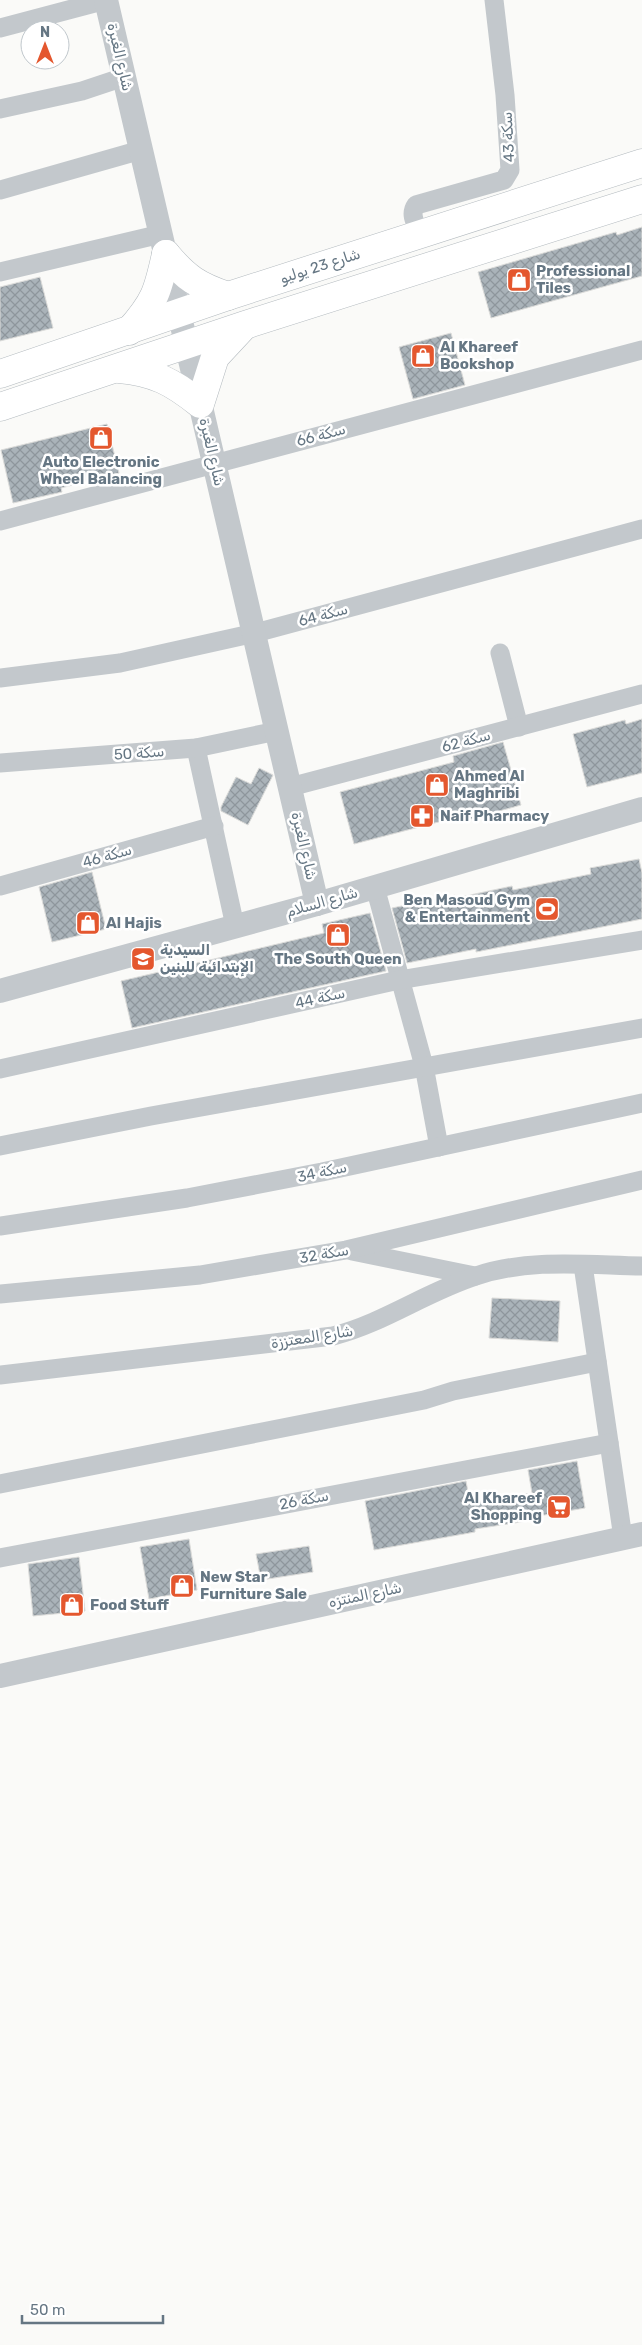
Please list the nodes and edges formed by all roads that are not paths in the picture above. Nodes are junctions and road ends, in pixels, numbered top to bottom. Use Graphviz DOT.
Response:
graph roads {
  1 [pos="106,0"];
  2 [pos="494,0"];
  3 [pos="0,28"];
  4 [pos="124,77"];
  5 [pos="0,109"];
  6 [pos="141,150"];
  7 [pos="642,163"];
  8 [pos="0,190"];
  9 [pos="642,199"];
  10 [pos="421,234"];
  11 [pos="163,244"];
  12 [pos="0,272"];
  13 [pos="228,296"];
  14 [pos="180,312"];
  15 [pos="245,325"];
  16 [pos="129,330"];
  17 [pos="187,345"];
  18 [pos="642,350"];
  19 [pos="115,369"];
  20 [pos="0,374"];
  21 [pos="200,404"];
  22 [pos="0,406"];
  23 [pos="215,464"];
  24 [pos="0,521"];
  25 [pos="642,529"];
  26 [pos="255,633"];
  27 [pos="500,653"];
  28 [pos="0,678"];
  29 [pos="642,694"];
  30 [pos="519,726"];
  31 [pos="277,731"];
  32 [pos="196,748"];
  33 [pos="0,763"];
  34 [pos="290,787"];
  35 [pos="642,809"];
  36 [pos="214,826"];
  37 [pos="0,886"];
  38 [pos="375,887"];
  39 [pos="318,904"];
  40 [pos="235,926"];
  41 [pos="642,940"];
  42 [pos="399,980"];
  43 [pos="0,992"];
  44 [pos="642,1028"];
  45 [pos="424,1066"];
  46 [pos="0,1069"];
  47 [pos="642,1102"];
  48 [pos="0,1146"];
  49 [pos="439,1147"];
  50 [pos="642,1180"];
  51 [pos="0,1226"];
  52 [pos="346,1250"];
  53 [pos="583,1265"];
  54 [pos="642,1266"];
  55 [pos="476,1276"];
  56 [pos="0,1294"];
  57 [pos="597,1362"];
  58 [pos="0,1375"];
  59 [pos="609,1443"];
  60 [pos="0,1484"];
  61 [pos="632,1536"];
  62 [pos="0,1558"];
  63 [pos="0,1676"];
  1 -- 3 [label="street"];
  1 -- 4 [label="street, شارع الغبرة"];
  2 -- 10 [label="street, سكة 43"];
  4 -- 5 [label="street"];
  4 -- 6 [label="street, شارع الغبرة"];
  6 -- 8 [label="street"];
  6 -- 11 [label="street, شارع الغبرة"];
  7 -- 10 [label="main road, شارع 23 يوليو"];
  9 -- 15 [label="main road"];
  10 -- 13 [label="main road, شارع 23 يوليو"];
  11 -- 12 [label="street"];
  11 -- 13 [label="main road"];
  11 -- 14 [label="street, شارع الغبرة"];
  11 -- 16 [label="main road"];
  13 -- 14 [label="main road, شارع 23 يوليو"];
  14 -- 16 [label="main road, شارع 23 يوليو"];
  14 -- 17 [label="street, شارع الغبرة"];
  15 -- 17 [label="main road"];
  15 -- 21 [label="main road"];
  16 -- 20 [label="main road, شارع 23 يوليو"];
  17 -- 19 [label="main road"];
  17 -- 21 [label="street, شارع الغبرة"];
  18 -- 23 [label="street, سكة 66"];
  19 -- 21 [label="main road"];
  19 -- 22 [label="main road"];
  21 -- 23 [label="street, شارع الغبرة"];
  23 -- 24 [label="street, سكة 66"];
  23 -- 26 [label="street, شارع الغبرة"];
  25 -- 26 [label="street, سكة 64"];
  26 -- 28 [label="street, سكة 64"];
  26 -- 31 [label="street, شارع الغبرة"];
  27 -- 30 [label="street"];
  29 -- 30 [label="street, سكة 62"];
  30 -- 34 [label="street, سكة 62"];
  31 -- 32 [label="street, سكة 50"];
  31 -- 34 [label="street, شارع الغبرة"];
  32 -- 33 [label="street, سكة 50"];
  32 -- 36 [label="street"];
  34 -- 39 [label="street, شارع الغبرة"];
  35 -- 38 [label="street, شارع السلام"];
  36 -- 37 [label="street, سكة 46"];
  36 -- 40 [label="street"];
  38 -- 39 [label="street, شارع السلام"];
  38 -- 42 [label="street"];
  39 -- 40 [label="street, شارع السلام"];
  40 -- 43 [label="street, شارع السلام"];
  41 -- 42 [label="street, سكة 44"];
  42 -- 45 [label="street"];
  42 -- 46 [label="street, سكة 44"];
  44 -- 45 [label="street"];
  45 -- 48 [label="street"];
  45 -- 49 [label="street"];
  47 -- 49 [label="street, سكة 34"];
  49 -- 51 [label="street, سكة 34"];
  50 -- 52 [label="street, سكة 32"];
  52 -- 55 [label="street"];
  52 -- 56 [label="street, سكة 32"];
  53 -- 54 [label="street, شارع المعتززة"];
  53 -- 55 [label="street, شارع المعتززة"];
  53 -- 57 [label="street"];
  55 -- 58 [label="street, شارع المعتززة"];
  57 -- 59 [label="street"];
  57 -- 60 [label="street"];
  59 -- 61 [label="street"];
  59 -- 62 [label="street, سكة 26"];
  61 -- 63 [label="street, شارع المنتزه"];
}
